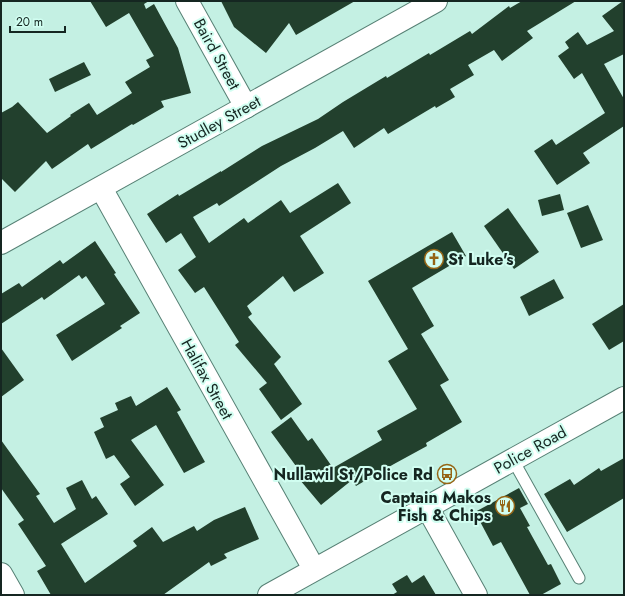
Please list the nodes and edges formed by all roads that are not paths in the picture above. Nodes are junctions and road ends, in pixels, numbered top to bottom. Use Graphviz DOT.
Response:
graph roads {
  1 [pos="187,1"];
  2 [pos="436,1"];
  3 [pos="246,107"];
  4 [pos="101,188"];
  5 [pos="1,243"];
  6 [pos="624,398"];
  7 [pos="513,460"];
  8 [pos="427,507"];
  9 [pos="314,570"];
  10 [pos="1,574"];
  11 [pos="579,578"];
  12 [pos="13,595"];
  13 [pos="269,595"];
  14 [pos="476,595"];
  1 -- 3 [label="street, Baird Street"];
  2 -- 3 [label="street, Studley Street"];
  3 -- 4 [label="street, Studley Street"];
  4 -- 5 [label="street, Studley Street"];
  4 -- 9 [label="street, Halifax Street"];
  6 -- 7 [label="street, Police Road"];
  7 -- 8 [label="street, Police Road"];
  7 -- 11 [label="lane"];
  8 -- 9 [label="street, Police Road"];
  8 -- 14 [label="street"];
  9 -- 13 [label="street, Police Road"];
  10 -- 12 [label="street"];
}
